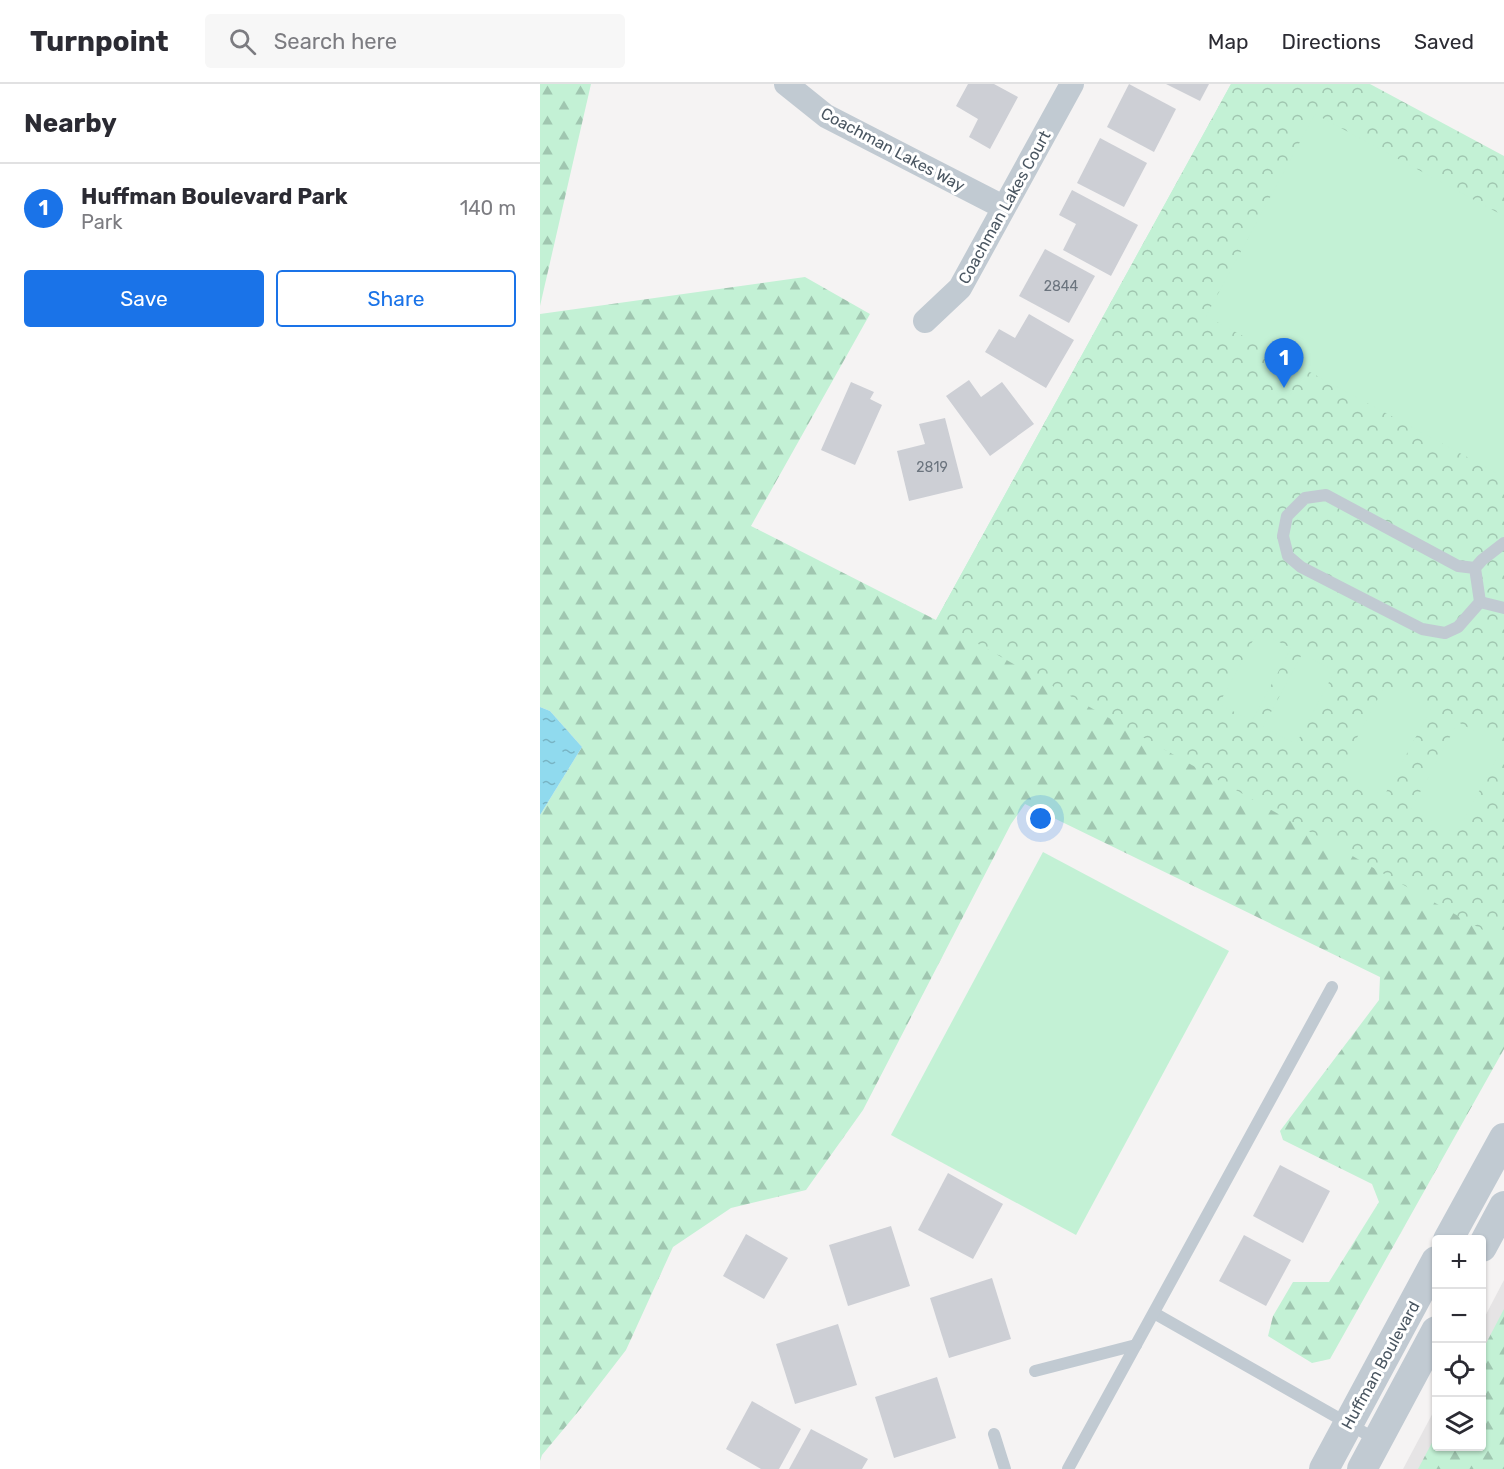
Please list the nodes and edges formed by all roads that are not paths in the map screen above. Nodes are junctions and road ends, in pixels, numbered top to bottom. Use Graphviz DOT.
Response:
graph roads {
  1 [pos="786,84"];
  2 [pos="1072,84"];
  3 [pos="1003,207"];
  4 [pos="925,321"];
  5 [pos="1504,543"];
  6 [pos="1475,568"];
  7 [pos="1480,602"];
  8 [pos="1504,608"];
  9 [pos="1332,987"];
  10 [pos="1504,1138"];
  11 [pos="1504,1206"];
  12 [pos="1450,1235"];
  13 [pos="1486,1240"];
  14 [pos="1432,1270"];
  15 [pos="1154,1313"];
  16 [pos="1432,1340"];
  17 [pos="1136,1345"];
  18 [pos="1035,1371"];
  19 [pos="1348,1423"];
  20 [pos="994,1434"];
  21 [pos="1378,1440"];
  22 [pos="1005,1469"];
  23 [pos="1068,1469"];
  24 [pos="1324,1469"];
  25 [pos="1362,1469"];
  1 -- 3 [label="street, Coachman Lakes Way"];
  2 -- 3 [label="street, Coachman Lakes Court"];
  3 -- 4 [label="street, Coachman Lakes Court"];
  5 -- 6 [label="lane"];
  6 -- 7 [label="lane"];
  6 -- 7 [label="lane"];
  7 -- 8 [label="lane"];
  9 -- 15 [label="lane"];
  10 -- 12 [label="street"];
  11 -- 13 [label="street"];
  14 -- 19 [label="street, Huffman Boulevard"];
  15 -- 17 [label="lane"];
  15 -- 19 [label="lane"];
  16 -- 21 [label="street, Huffman Boulevard"];
  17 -- 18 [label="lane"];
  17 -- 23 [label="lane"];
  19 -- 21 [label="lane"];
  19 -- 24 [label="street, Huffman Boulevard"];
  20 -- 22 [label="lane"];
  21 -- 25 [label="street, Huffman Boulevard"];
}
